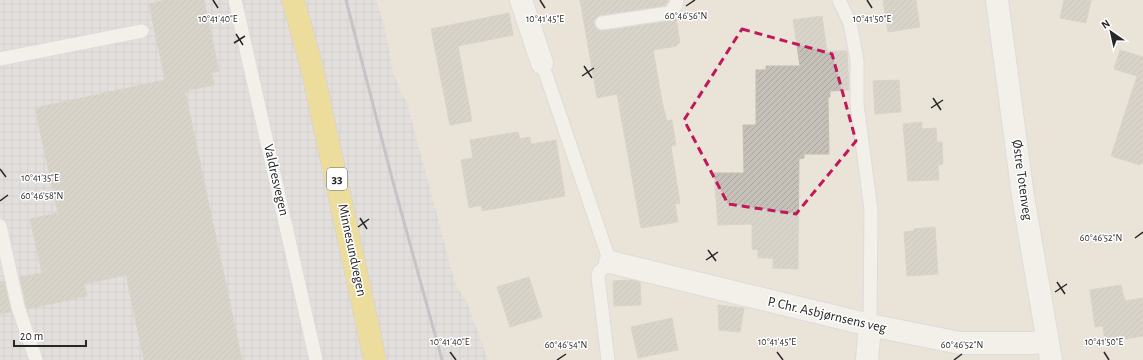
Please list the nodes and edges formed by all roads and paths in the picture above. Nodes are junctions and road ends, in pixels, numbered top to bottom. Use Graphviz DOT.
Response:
graph roads {
  1 [pos="235,0"];
  2 [pos="293,0"];
  3 [pos="521,0"];
  4 [pos="678,0"];
  5 [pos="839,0"];
  6 [pos="997,0"];
  7 [pos="602,23"];
  8 [pos="142,31"];
  9 [pos="0,59"];
  10 [pos="542,63"];
  11 [pos="0,226"];
  12 [pos="610,262"];
  13 [pos="870,326"];
  14 [pos="1049,350"];
  15 [pos="36,360"];
  16 [pos="316,360"];
  17 [pos="376,360"];
  18 [pos="608,360"];
  19 [pos="867,360"];
  1 -- 16 [label="lane, Valdresvegen"];
  2 -- 17 [label="main road, Minnesundvegen / 33"];
  3 -- 10 [label="street"];
  4 -- 7 [label="lane"];
  5 -- 13 [label="lane"];
  6 -- 14 [label="street, Østre Totenveg"];
  8 -- 9 [label="lane"];
  10 -- 12 [label="lane"];
  11 -- 15 [label="lane"];
  12 -- 13 [label="street, P. Chr. Asbjørnsens veg"];
  12 -- 18 [label="lane"];
  13 -- 14 [label="street, P. Chr. Asbjørnsens veg"];
  13 -- 19 [label="street"];
}
